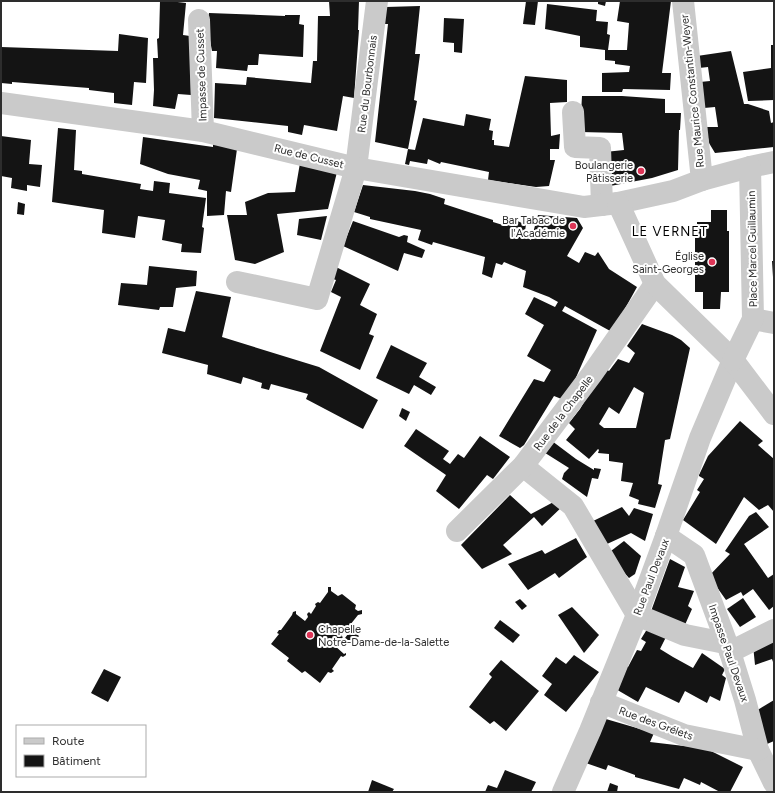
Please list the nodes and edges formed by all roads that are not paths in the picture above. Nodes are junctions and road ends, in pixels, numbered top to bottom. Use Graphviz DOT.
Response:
graph roads {
  1 [pos="377,1"];
  2 [pos="683,1"];
  3 [pos="199,20"];
  4 [pos="1,102"];
  5 [pos="574,112"];
  6 [pos="203,131"];
  7 [pos="774,162"];
  8 [pos="750,167"];
  9 [pos="356,168"];
  10 [pos="702,180"];
  11 [pos="610,204"];
  12 [pos="237,282"];
  13 [pos="655,284"];
  14 [pos="764,321"];
  15 [pos="733,360"];
  16 [pos="774,414"];
  17 [pos="523,466"];
  18 [pos="456,531"];
  19 [pos="666,536"];
  20 [pos="637,615"];
  21 [pos="774,630"];
  22 [pos="728,648"];
  23 [pos="601,702"];
  24 [pos="758,750"];
  25 [pos="774,783"];
  26 [pos="563,792"];
  1 -- 9 [label="street, Rue du Bourbonnais"];
  2 -- 10 [label="street, Rue Maurice Constantin-Weyer"];
  3 -- 6 [label="street, Impasse de Cusset"];
  4 -- 6 [label="street, Rue de Cusset"];
  5 -- 11 [label="street"];
  6 -- 9 [label="street, Rue de Cusset"];
  7 -- 8 [label="street"];
  8 -- 10 [label="street"];
  8 -- 14 [label="street, Place Marcel Guillaumin"];
  9 -- 11 [label="street, Rue de Cusset"];
  9 -- 12 [label="street, Rue du Bourbonnais"];
  10 -- 11 [label="street"];
  11 -- 13 [label="street"];
  13 -- 15 [label="street"];
  13 -- 17 [label="street, Rue de la Chapelle"];
  14 -- 15 [label="street, Place Marcel Guillaumin"];
  15 -- 16 [label="street"];
  15 -- 19 [label="street, Rue Paul Devaux"];
  17 -- 18 [label="street, Rue de la Chapelle"];
  17 -- 20 [label="street"];
  19 -- 20 [label="street, Rue Paul Devaux"];
  19 -- 22 [label="street, Impasse Paul Devaux"];
  20 -- 22 [label="street"];
  20 -- 23 [label="street, Rue Paul Devaux"];
  21 -- 22 [label="street"];
  22 -- 24 [label="street, Impasse Paul Devaux"];
  23 -- 24 [label="street, Rue des Grélets"];
  23 -- 26 [label="street, Rue Paul Devaux"];
  24 -- 25 [label="street, Impasse Paul Devaux"];
}
